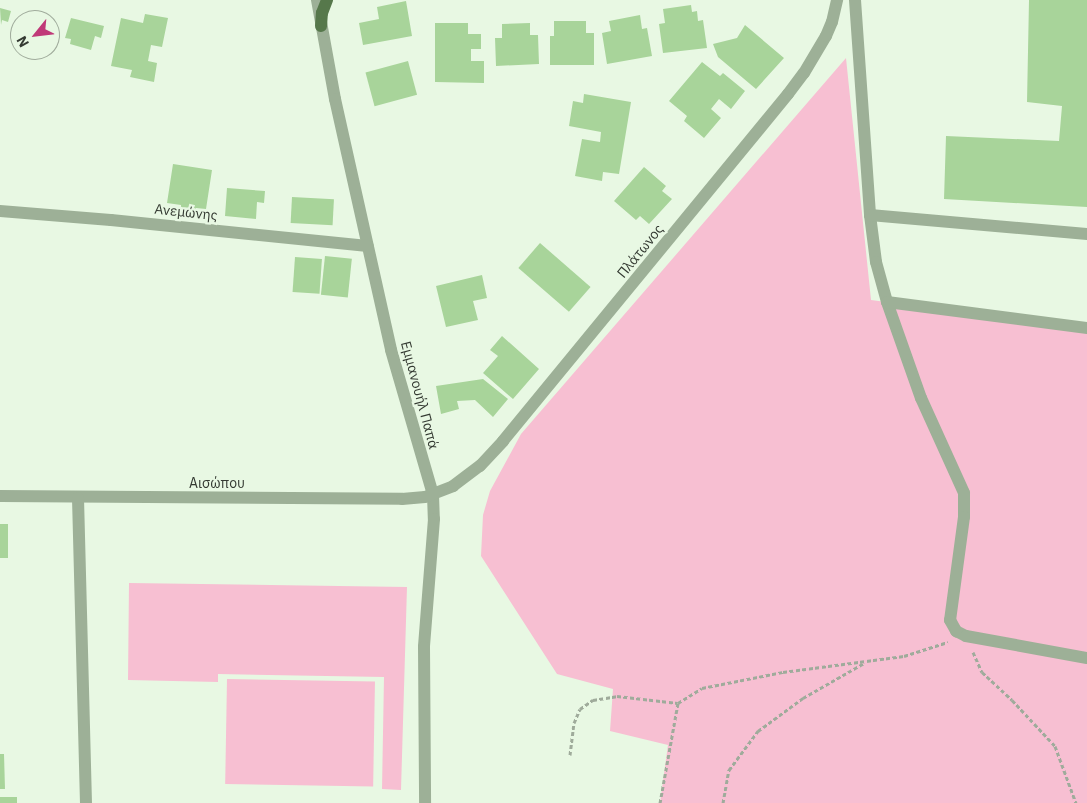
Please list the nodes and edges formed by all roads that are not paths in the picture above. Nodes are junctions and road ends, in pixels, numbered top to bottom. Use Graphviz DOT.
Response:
graph roads {
  1 [pos="317,0"];
  2 [pos="327,0"];
  3 [pos="837,0"];
  4 [pos="854,0"];
  5 [pos="321,26"];
  6 [pos="0,211"];
  7 [pos="870,215"];
  8 [pos="1087,234"];
  9 [pos="368,246"];
  10 [pos="887,302"];
  11 [pos="1087,328"];
  12 [pos="433,495"];
  13 [pos="0,496"];
  14 [pos="78,498"];
  15 [pos="1087,658"];
  16 [pos="86,803"];
  17 [pos="425,803"];
  1 -- 5 [label="street, Εμμανουήλ Παπά"];
  2 -- 5 [label="main road"];
  3 -- 12 [label="street, Πλάτωνος"];
  4 -- 7 [label="street"];
  5 -- 9 [label="street, Εμμανουήλ Παπά"];
  6 -- 9 [label="street, Ανεμώνης"];
  7 -- 8 [label="street"];
  7 -- 10 [label="street"];
  9 -- 12 [label="street, Εμμανουήλ Παπά"];
  10 -- 11 [label="street"];
  10 -- 15 [label="street"];
  12 -- 14 [label="street, Αισώπου"];
  12 -- 17 [label="street, Εμμανουήλ Παπά"];
  13 -- 14 [label="street, Αισώπου"];
  14 -- 16 [label="street"];
}
